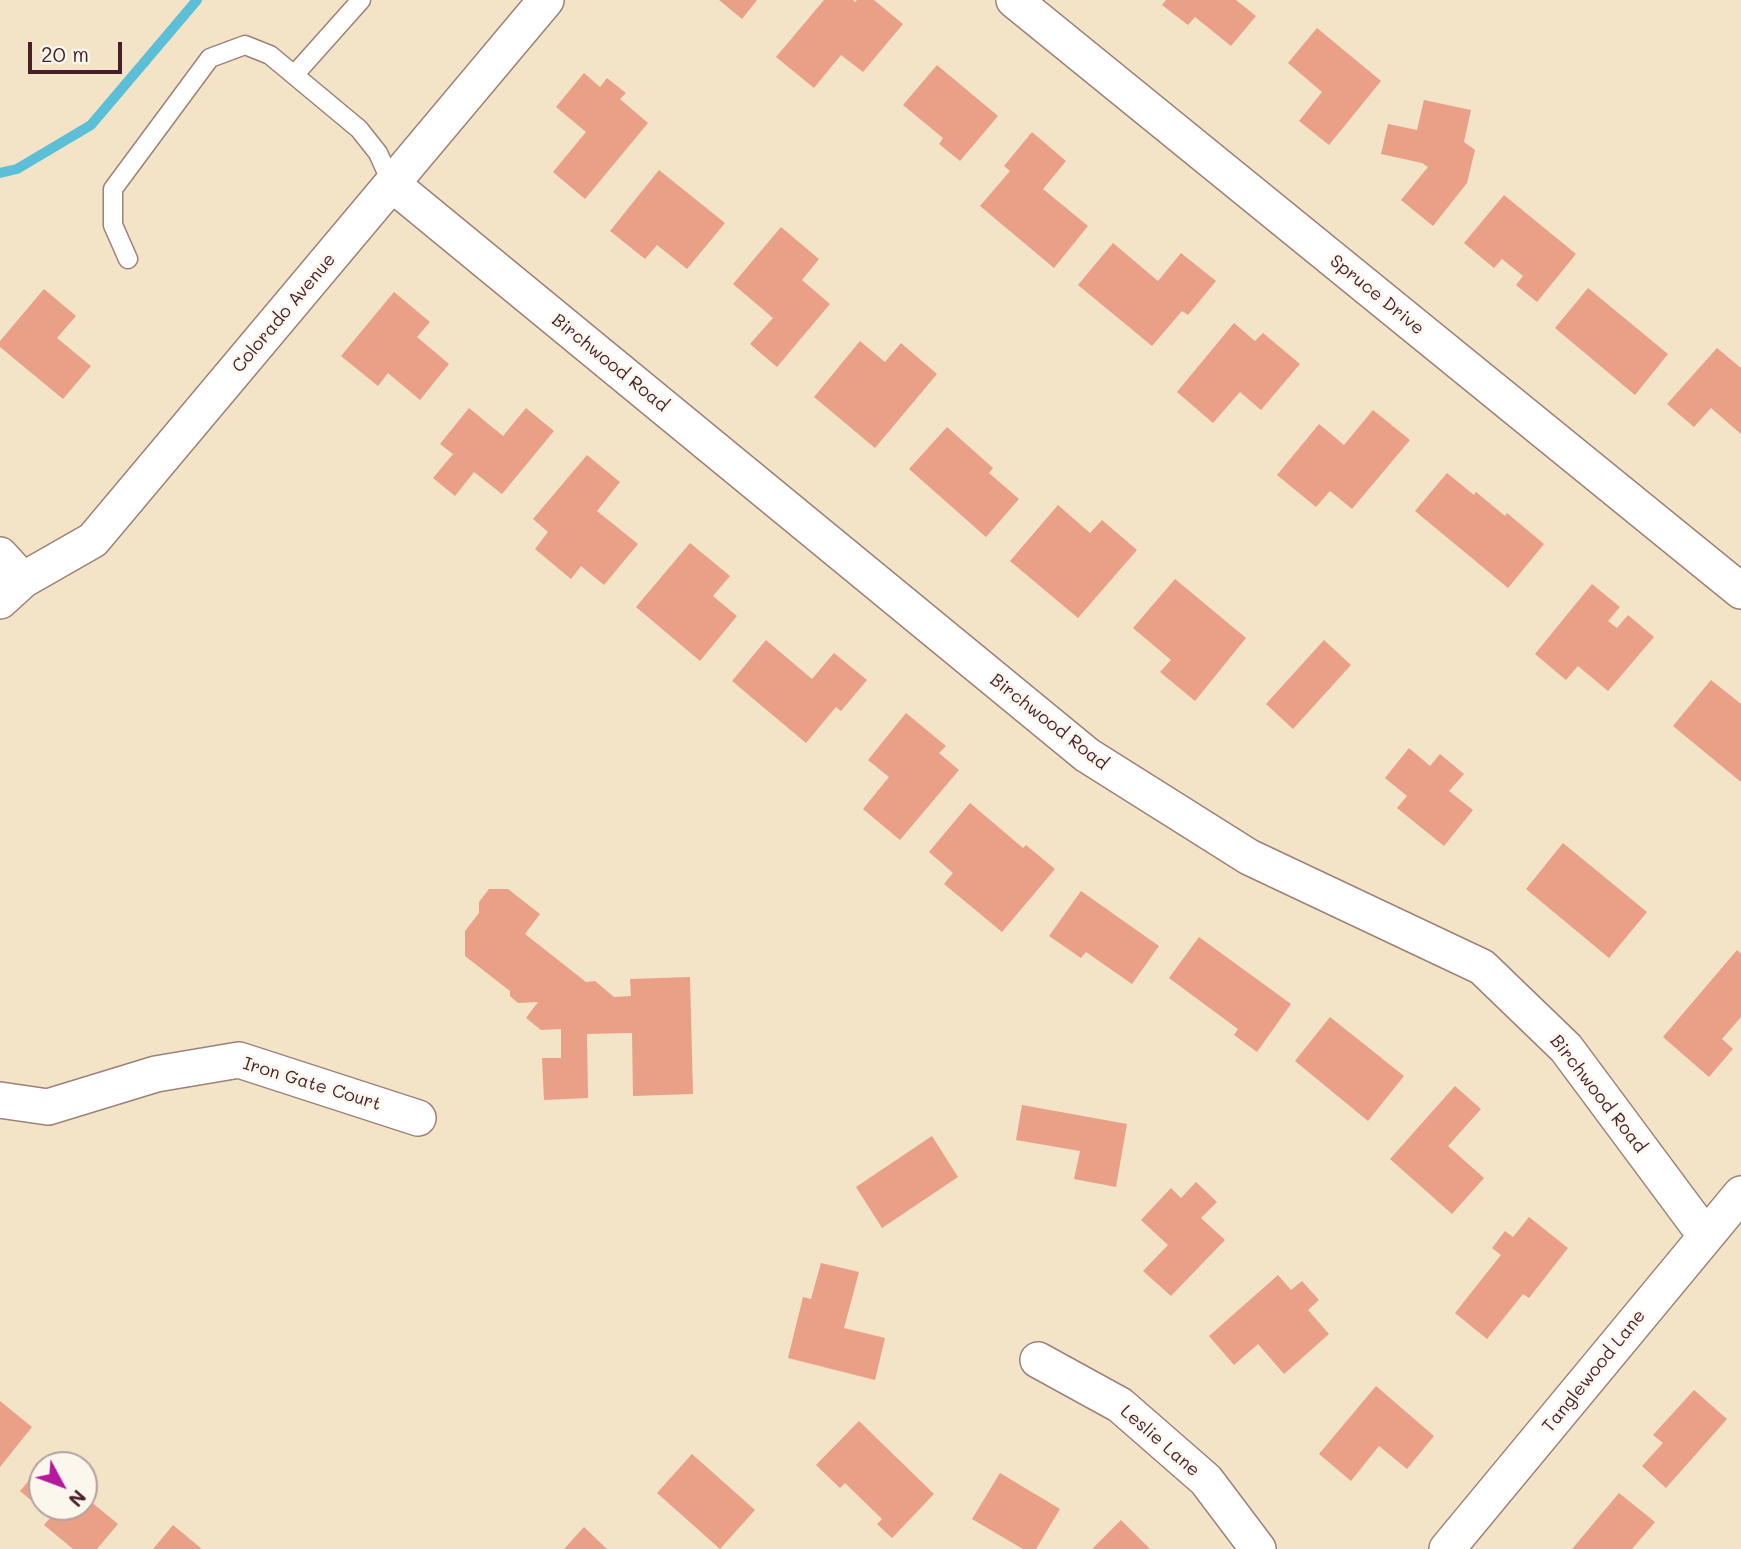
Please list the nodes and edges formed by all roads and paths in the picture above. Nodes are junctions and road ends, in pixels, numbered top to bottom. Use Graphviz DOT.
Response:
graph roads {
  1 [pos="361,0"];
  2 [pos="546,0"];
  3 [pos="1014,0"];
  4 [pos="295,74"];
  5 [pos="392,184"];
  6 [pos="128,259"];
  7 [pos="8,579"];
  8 [pos="1741,591"];
  9 [pos="0,1100"];
  10 [pos="418,1118"];
  11 [pos="1741,1194"];
  12 [pos="1705,1235"];
  13 [pos="1038,1360"];
  14 [pos="1258,1549"];
  15 [pos="1447,1549"];
  1 -- 4 [label="lane"];
  2 -- 5 [label="street, Colorado Avenue"];
  3 -- 8 [label="street, Spruce Drive"];
  4 -- 5 [label="lane"];
  4 -- 6 [label="lane"];
  5 -- 7 [label="street, Colorado Avenue"];
  5 -- 12 [label="street, Birchwood Road"];
  9 -- 10 [label="street, Iron Gate Court"];
  11 -- 12 [label="street, Tanglewood Lane"];
  12 -- 15 [label="street, Tanglewood Lane"];
  13 -- 14 [label="street, Leslie Lane"];
}
